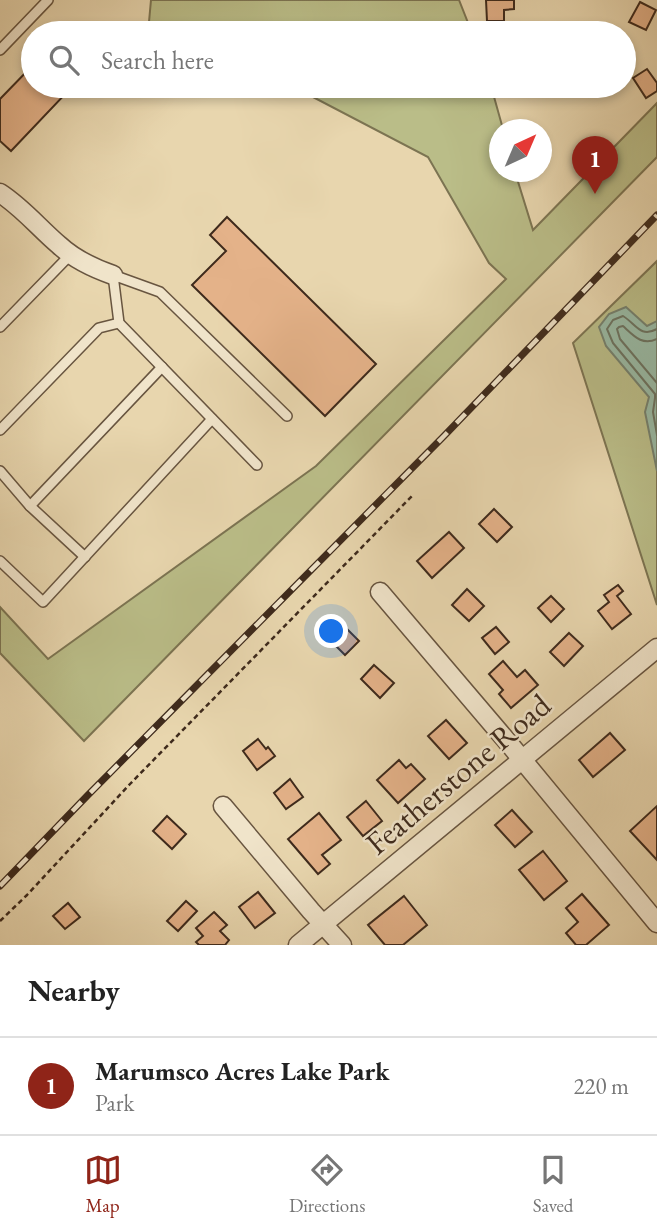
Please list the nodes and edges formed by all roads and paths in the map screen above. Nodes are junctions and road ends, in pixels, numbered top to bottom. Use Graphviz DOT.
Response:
graph roads {
  1 [pos="48,0"];
  2 [pos="28,21"];
  3 [pos="21,28"];
  4 [pos="0,50"];
  5 [pos="0,194"];
  6 [pos="71,254"];
  7 [pos="113,275"];
  8 [pos="119,323"];
  9 [pos="0,327"];
  10 [pos="162,367"];
  11 [pos="286,416"];
  12 [pos="212,419"];
  13 [pos="0,430"];
  14 [pos="257,465"];
  15 [pos="0,471"];
  16 [pos="412,496"];
  17 [pos="30,506"];
  18 [pos="85,557"];
  19 [pos="0,561"];
  20 [pos="380,592"];
  21 [pos="657,648"];
  22 [pos="522,760"];
  23 [pos="223,806"];
  24 [pos="0,921"];
  25 [pos="657,923"];
  26 [pos="324,924"];
  27 [pos="298,945"];
  28 [pos="342,945"];
  1 -- 2 [label="lane"];
  3 -- 4 [label="lane"];
  5 -- 6 [label="street"];
  6 -- 7 [label="street"];
  6 -- 9 [label="lane"];
  7 -- 8 [label="lane"];
  7 -- 11 [label="lane"];
  8 -- 10 [label="lane"];
  8 -- 13 [label="lane"];
  10 -- 12 [label="lane"];
  10 -- 17 [label="lane"];
  12 -- 14 [label="lane"];
  12 -- 18 [label="lane"];
  15 -- 17 [label="lane"];
  16 -- 24 [label="path"];
  17 -- 18 [label="lane"];
  18 -- 19 [label="lane"];
  20 -- 22 [label="street"];
  21 -- 22 [label="street, Featherstone Road"];
  22 -- 25 [label="street"];
  22 -- 26 [label="street, Featherstone Road"];
  23 -- 26 [label="street"];
  26 -- 27 [label="street, Featherstone Road"];
  26 -- 28 [label="street"];
}
